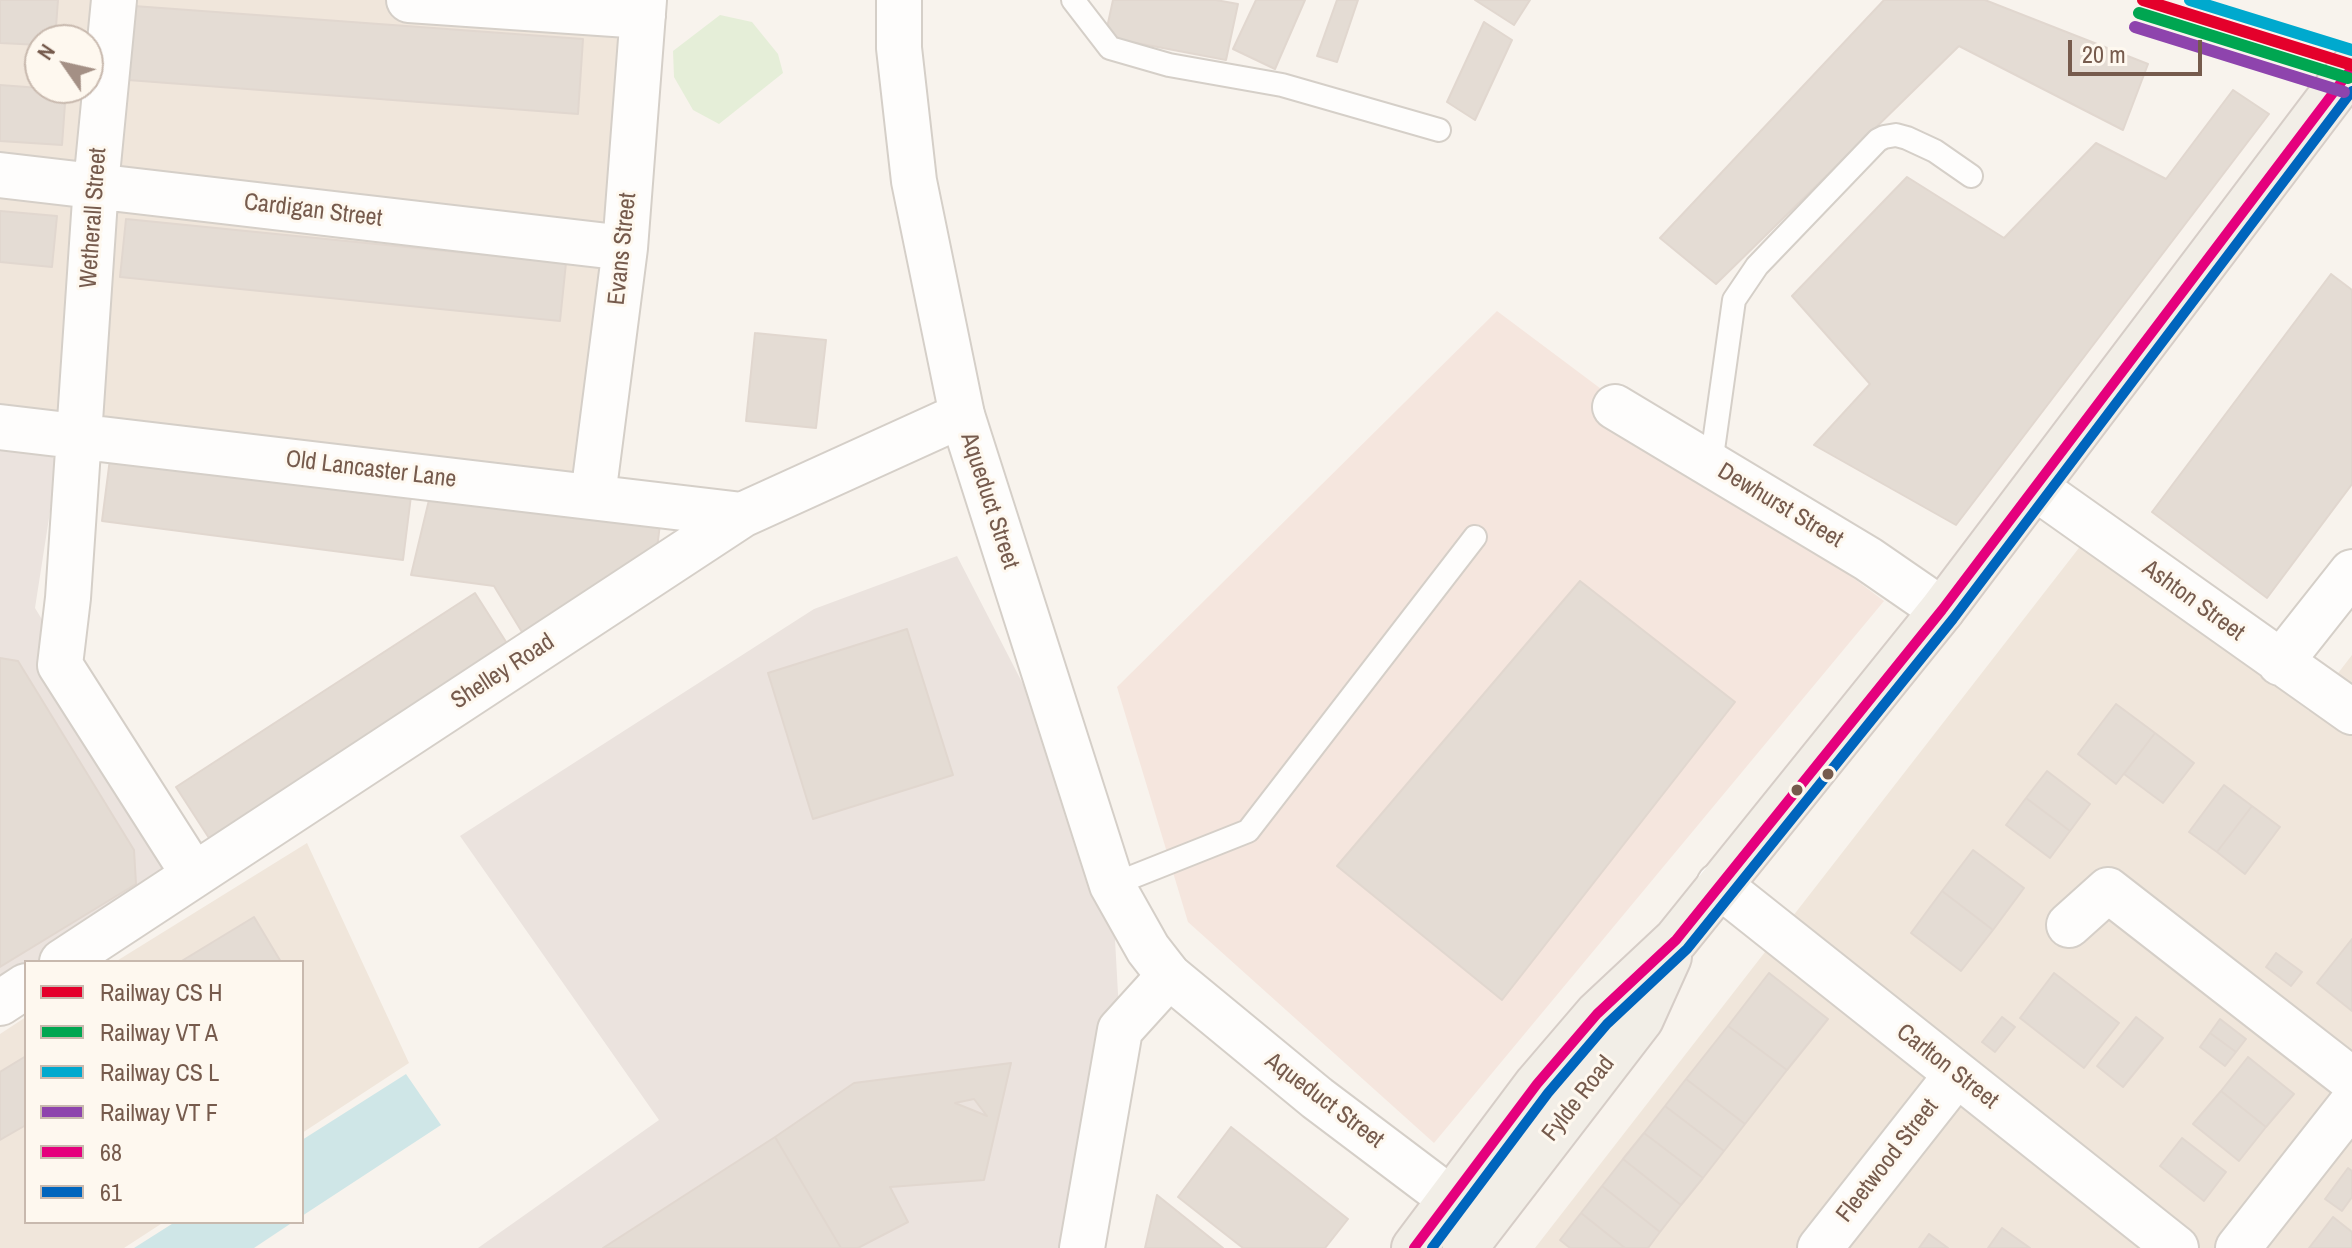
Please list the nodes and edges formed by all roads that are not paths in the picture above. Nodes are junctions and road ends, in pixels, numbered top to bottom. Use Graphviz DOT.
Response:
graph roads {
  1 [pos="114,0"];
  2 [pos="409,0"];
  3 [pos="899,0"];
  4 [pos="1073,0"];
  5 [pos="643,8"];
  6 [pos="2352,68"];
  7 [pos="1439,130"];
  8 [pos="0,175"];
  9 [pos="1971,176"];
  10 [pos="96,185"];
  11 [pos="625,248"];
  12 [pos="1615,407"];
  13 [pos="962,415"];
  14 [pos="0,427"];
  15 [pos="78,436"];
  16 [pos="1711,464"];
  17 [pos="2036,488"];
  18 [pos="593,496"];
  19 [pos="742,515"];
  20 [pos="1475,537"];
  21 [pos="2352,572"];
  22 [pos="1942,610"];
  23 [pos="2280,663"];
  24 [pos="2352,712"];
  25 [pos="194,875"];
  26 [pos="1112,885"];
  27 [pos="1719,885"];
  28 [pos="2069,925"];
  29 [pos="65,960"];
  30 [pos="1169,976"];
  31 [pos="24,987"];
  32 [pos="0,1003"];
  33 [pos="1957,1074"];
  34 [pos="2352,1080"];
  35 [pos="2352,1103"];
  36 [pos="1466,1223"];
  37 [pos="1082,1248"];
  38 [pos="1414,1248"];
  39 [pos="1820,1248"];
  40 [pos="2176,1248"];
  41 [pos="2238,1248"];
  1 -- 10 [label="street, Wetherall Street"];
  2 -- 5 [label="street"];
  3 -- 13 [label="street, Aqueduct Street"];
  4 -- 7 [label="lane"];
  5 -- 11 [label="street, Evans Street"];
  6 -- 17 [label="main road, Fylde Road"];
  8 -- 10 [label="street, Cardigan Street"];
  9 -- 16 [label="lane"];
  10 -- 11 [label="street, Cardigan Street"];
  10 -- 15 [label="street, Wetherall Street"];
  11 -- 18 [label="street, Evans Street"];
  12 -- 16 [label="street, Dewhurst Street"];
  13 -- 19 [label="street, Shelley Road"];
  13 -- 26 [label="street, Aqueduct Street"];
  14 -- 15 [label="street, Old Lancaster Lane"];
  15 -- 18 [label="street, Old Lancaster Lane"];
  15 -- 25 [label="street, Wetherall Street"];
  16 -- 22 [label="street, Dewhurst Street"];
  17 -- 22 [label="main road, Fylde Road"];
  17 -- 23 [label="street, Ashton Street"];
  18 -- 19 [label="street, Old Lancaster Lane"];
  19 -- 25 [label="street, Shelley Road"];
  20 -- 26 [label="lane"];
  21 -- 23 [label="street"];
  22 -- 27 [label="main road, Fylde Road"];
  23 -- 24 [label="street, Ashton Street"];
  25 -- 29 [label="street, Shelley Road"];
  26 -- 30 [label="street, Aqueduct Street"];
  27 -- 33 [label="street, Carlton Street"];
  27 -- 36 [label="main road, Fylde Road"];
  28 -- 34 [label="street"];
  30 -- 36 [label="street, Aqueduct Street"];
  30 -- 37 [label="street"];
  31 -- 32 [label="street"];
  33 -- 39 [label="street, Fleetwood Street"];
  33 -- 40 [label="street, Carlton Street"];
  35 -- 41 [label="street"];
  36 -- 38 [label="main road, Fylde Road"];
}
